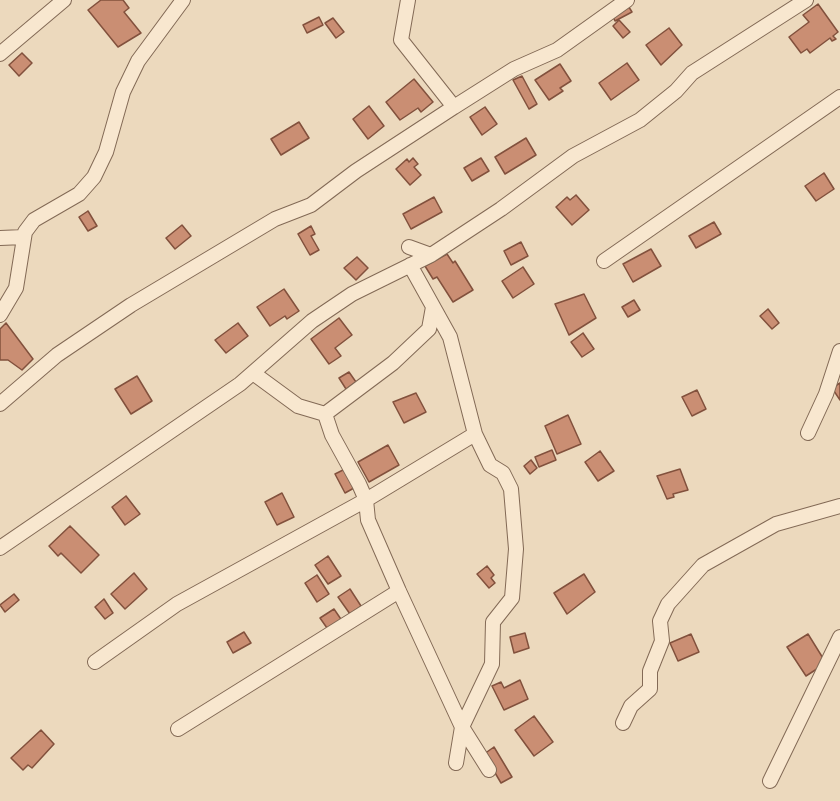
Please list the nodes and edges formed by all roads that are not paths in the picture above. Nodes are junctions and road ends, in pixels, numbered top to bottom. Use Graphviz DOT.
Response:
graph roads {
  1 [pos="64,0"];
  2 [pos="183,0"];
  3 [pos="408,0"];
  4 [pos="627,0"];
  5 [pos="806,0"];
  6 [pos="0,54"];
  7 [pos="840,97"];
  8 [pos="454,107"];
  9 [pos="24,237"];
  10 [pos="0,238"];
  11 [pos="409,247"];
  12 [pos="431,255"];
  13 [pos="604,261"];
  14 [pos="410,265"];
  15 [pos="433,307"];
  16 [pos="0,315"];
  17 [pos="840,351"];
  18 [pos="253,373"];
  19 [pos="0,404"];
  20 [pos="325,414"];
  21 [pos="808,433"];
  22 [pos="475,434"];
  23 [pos="366,500"];
  24 [pos="840,506"];
  25 [pos="0,548"];
  26 [pos="399,591"];
  27 [pos="840,638"];
  28 [pos="95,662"];
  29 [pos="623,723"];
  30 [pos="462,727"];
  31 [pos="178,729"];
  32 [pos="456,763"];
  33 [pos="489,770"];
  34 [pos="770,781"];
  1 -- 6 [label="street"];
  2 -- 9 [label="street"];
  3 -- 8 [label="street"];
  4 -- 8 [label="street"];
  5 -- 12 [label="street"];
  7 -- 13 [label="street"];
  8 -- 19 [label="street"];
  9 -- 10 [label="street"];
  9 -- 16 [label="street"];
  11 -- 12 [label="street"];
  12 -- 14 [label="street"];
  14 -- 15 [label="street"];
  14 -- 18 [label="street"];
  15 -- 20 [label="street"];
  15 -- 22 [label="street"];
  17 -- 21 [label="street"];
  18 -- 20 [label="street"];
  18 -- 25 [label="street"];
  20 -- 23 [label="street"];
  22 -- 23 [label="street"];
  22 -- 30 [label="street"];
  23 -- 26 [label="street"];
  23 -- 28 [label="street"];
  24 -- 29 [label="street"];
  26 -- 30 [label="street"];
  26 -- 31 [label="street"];
  27 -- 34 [label="street"];
  30 -- 32 [label="street"];
  30 -- 33 [label="street"];
}
